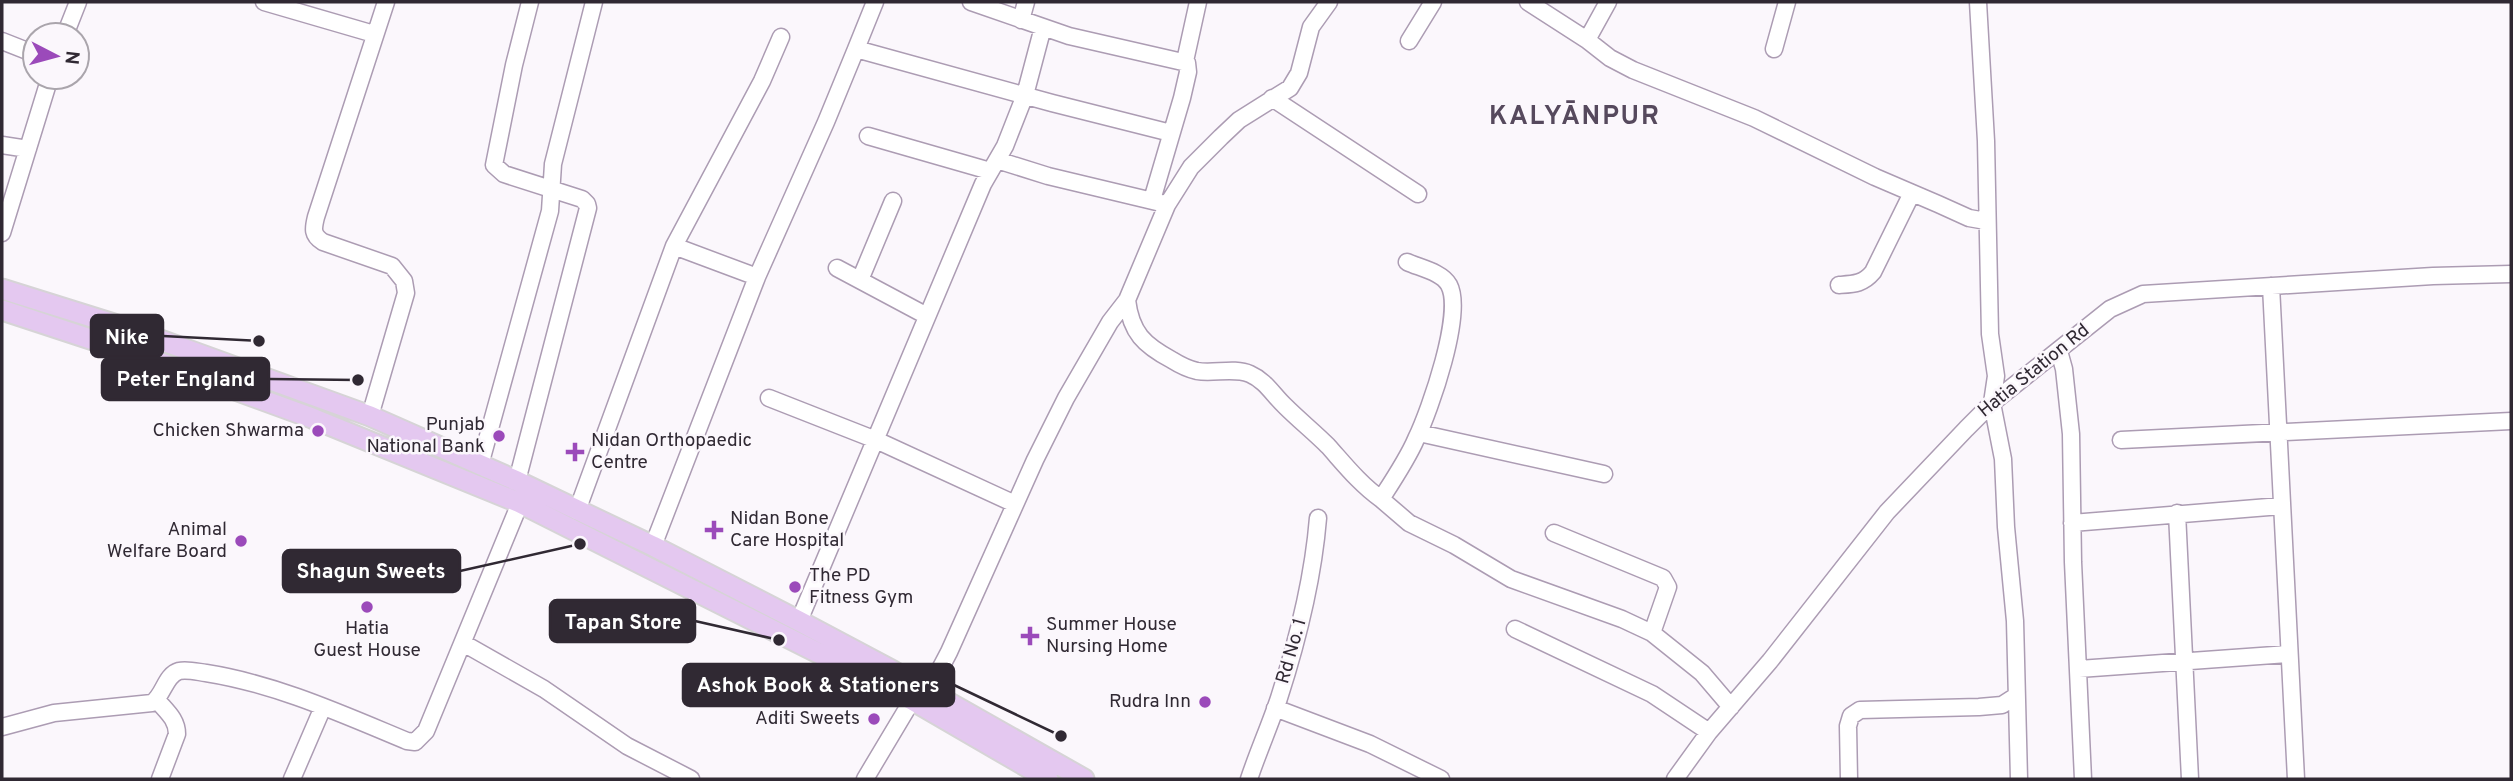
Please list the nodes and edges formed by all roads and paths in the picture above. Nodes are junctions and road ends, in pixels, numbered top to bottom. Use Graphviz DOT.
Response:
graph roads {
  1 [pos="78,2"];
  2 [pos="264,2"];
  3 [pos="386,2"];
  4 [pos="530,2"];
  5 [pos="594,2"];
  6 [pos="875,2"];
  7 [pos="971,2"];
  8 [pos="1026,2"];
  9 [pos="1198,2"];
  10 [pos="1329,2"];
  11 [pos="1433,2"];
  12 [pos="1528,2"];
  13 [pos="1608,2"];
  14 [pos="1787,2"];
  15 [pos="1978,2"];
  16 [pos="1021,20"];
  17 [pos="71,21"];
  18 [pos="1043,27"];
  19 [pos="374,34"];
  20 [pos="781,37"];
  21 [pos="1587,40"];
  22 [pos="2,41"];
  23 [pos="1409,41"];
  24 [pos="21,48"];
  25 [pos="856,49"];
  26 [pos="1774,49"];
  27 [pos="1185,61"];
  28 [pos="46,91"];
  29 [pos="1025,95"];
  30 [pos="1272,98"];
  31 [pos="1171,132"];
  32 [pos="868,136"];
  33 [pos="2,145"];
  34 [pos="28,149"];
  35 [pos="994,165"];
  36 [pos="552,191"];
  37 [pos="1912,193"];
  38 [pos="1418,194"];
  39 [pos="893,201"];
  40 [pos="1160,202"];
  41 [pos="1986,221"];
  42 [pos="2,233"];
  43 [pos="674,246"];
  44 [pos="1407,262"];
  45 [pos="837,268"];
  46 [pos="2511,274"];
  47 [pos="757,277"];
  48 [pos="860,281"];
  49 [pos="1839,285"];
  50 [pos="2271,286"];
  51 [pos="2,289"];
  52 [pos="1127,300"];
  53 [pos="2,310"];
  54 [pos="927,316"];
  55 [pos="2059,351"];
  56 [pos="769,398"];
  57 [pos="1992,403"];
  58 [pos="370,416"];
  59 [pos="2511,421"];
  60 [pos="1419,433"];
  61 [pos="2277,434"];
  62 [pos="876,440"];
  63 [pos="2121,440"];
  64 [pos="443,460"];
  65 [pos="480,465"];
  66 [pos="1604,474"];
  67 [pos="517,481"];
  68 [pos="1381,499"];
  69 [pos="520,503"];
  70 [pos="1015,504"];
  71 [pos="2281,506"];
  72 [pos="577,511"];
  73 [pos="2177,513"];
  74 [pos="1318,518"];
  75 [pos="2072,523"];
  76 [pos="1554,533"];
  77 [pos="653,546"];
  78 [pos="799,621"];
  79 [pos="1515,629"];
  80 [pos="1652,633"];
  81 [pos="463,643"];
  82 [pos="2290,654"];
  83 [pos="2184,662"];
  84 [pos="2079,669"];
  85 [pos="920,693"];
  86 [pos="2016,696"];
  87 [pos="157,700"];
  88 [pos="1731,706"];
  89 [pos="323,707"];
  90 [pos="1275,708"];
  91 [pos="2,727"];
  92 [pos="1709,732"];
  93 [pos="160,779"];
  94 [pos="292,779"];
  95 [pos="691,779"];
  96 [pos="865,779"];
  97 [pos="1048,779"];
  98 [pos="1084,779"];
  99 [pos="1249,779"];
  100 [pos="1441,779"];
  101 [pos="1675,779"];
  102 [pos="1849,779"];
  103 [pos="2019,779"];
  104 [pos="2083,779"];
  105 [pos="2190,779"];
  106 [pos="2295,779"];
  1 -- 17 [label="street"];
  2 -- 19 [label="street"];
  3 -- 19 [label="street"];
  4 -- 36 [label="street"];
  5 -- 36 [label="street"];
  6 -- 25 [label="street"];
  7 -- 16 [label="street"];
  8 -- 16 [label="street"];
  9 -- 27 [label="street"];
  10 -- 30 [label="street"];
  11 -- 23 [label="street"];
  12 -- 21 [label="street"];
  13 -- 21 [label="street"];
  14 -- 26 [label="street"];
  15 -- 41 [label="street"];
  16 -- 18 [label="street"];
  18 -- 27 [label="street"];
  18 -- 29 [label="street"];
  19 -- 58 [label="street"];
  20 -- 43 [label="street"];
  21 -- 37 [label="street"];
  22 -- 24 [label="street"];
  25 -- 29 [label="street"];
  25 -- 47 [label="street"];
  27 -- 31 [label="street"];
  28 -- 34 [label="street"];
  29 -- 31 [label="street"];
  29 -- 35 [label="street"];
  30 -- 38 [label="street"];
  30 -- 40 [label="street"];
  31 -- 40 [label="street"];
  32 -- 35 [label="street"];
  33 -- 34 [label="street"];
  34 -- 42 [label="street"];
  35 -- 40 [label="street"];
  35 -- 54 [label="street"];
  36 -- 65 [label="street"];
  36 -- 67 [label="street"];
  37 -- 41 [label="street"];
  37 -- 49 [label="street"];
  39 -- 48 [label="street"];
  40 -- 52 [label="street"];
  41 -- 57 [label="street"];
  43 -- 47 [label="street"];
  43 -- 72 [label="street"];
  44 -- 60 [label="street"];
  45 -- 48 [label="street"];
  46 -- 50 [label="street, Hatia Station Rd"];
  47 -- 77 [label="street"];
  48 -- 54 [label="street"];
  50 -- 55 [label="street, Hatia Station Rd"];
  50 -- 61 [label="street"];
  51 -- 58 [label="main road"];
  52 -- 68 [label="street"];
  52 -- 70 [label="street"];
  53 -- 64 [label="main road"];
  54 -- 62 [label="street"];
  55 -- 57 [label="street, Hatia Station Rd"];
  55 -- 75 [label="street"];
  56 -- 62 [label="street"];
  57 -- 86 [label="street"];
  57 -- 88 [label="street, Hatia Station Rd"];
  58 -- 64 [label="main road"];
  59 -- 61 [label="street"];
  60 -- 66 [label="street"];
  60 -- 68 [label="street"];
  61 -- 63 [label="street"];
  61 -- 71 [label="street"];
  62 -- 70 [label="street"];
  62 -- 78 [label="street"];
  64 -- 65 [label="main road"];
  64 -- 69 [label="main road"];
  65 -- 67 [label="main road"];
  67 -- 72 [label="main road"];
  68 -- 80 [label="street"];
  69 -- 81 [label="street"];
  69 -- 85 [label="main road"];
  70 -- 85 [label="street"];
  71 -- 73 [label="street"];
  71 -- 82 [label="street"];
  72 -- 77 [label="main road"];
  73 -- 75 [label="street"];
  73 -- 83 [label="street"];
  74 -- 90 [label="street, Rd No. 1"];
  75 -- 84 [label="street"];
  76 -- 80 [label="street"];
  77 -- 78 [label="main road"];
  78 -- 85 [label="main road"];
  79 -- 92 [label="street"];
  80 -- 88 [label="street"];
  81 -- 89 [label="street"];
  81 -- 95 [label="street"];
  82 -- 83 [label="street"];
  82 -- 106 [label="street"];
  83 -- 84 [label="street"];
  83 -- 105 [label="street"];
  84 -- 104 [label="street"];
  85 -- 96 [label="street"];
  85 -- 97 [label="main road"];
  85 -- 98 [label="main road"];
  86 -- 102 [label="street"];
  86 -- 103 [label="street"];
  87 -- 89 [label="street"];
  87 -- 91 [label="street"];
  87 -- 93 [label="street"];
  88 -- 92 [label="street, Hatia Station Rd"];
  89 -- 94 [label="street"];
  90 -- 99 [label="street, Rd No. 1"];
  90 -- 100 [label="street"];
  92 -- 101 [label="street, Hatia Station Rd"];
}
